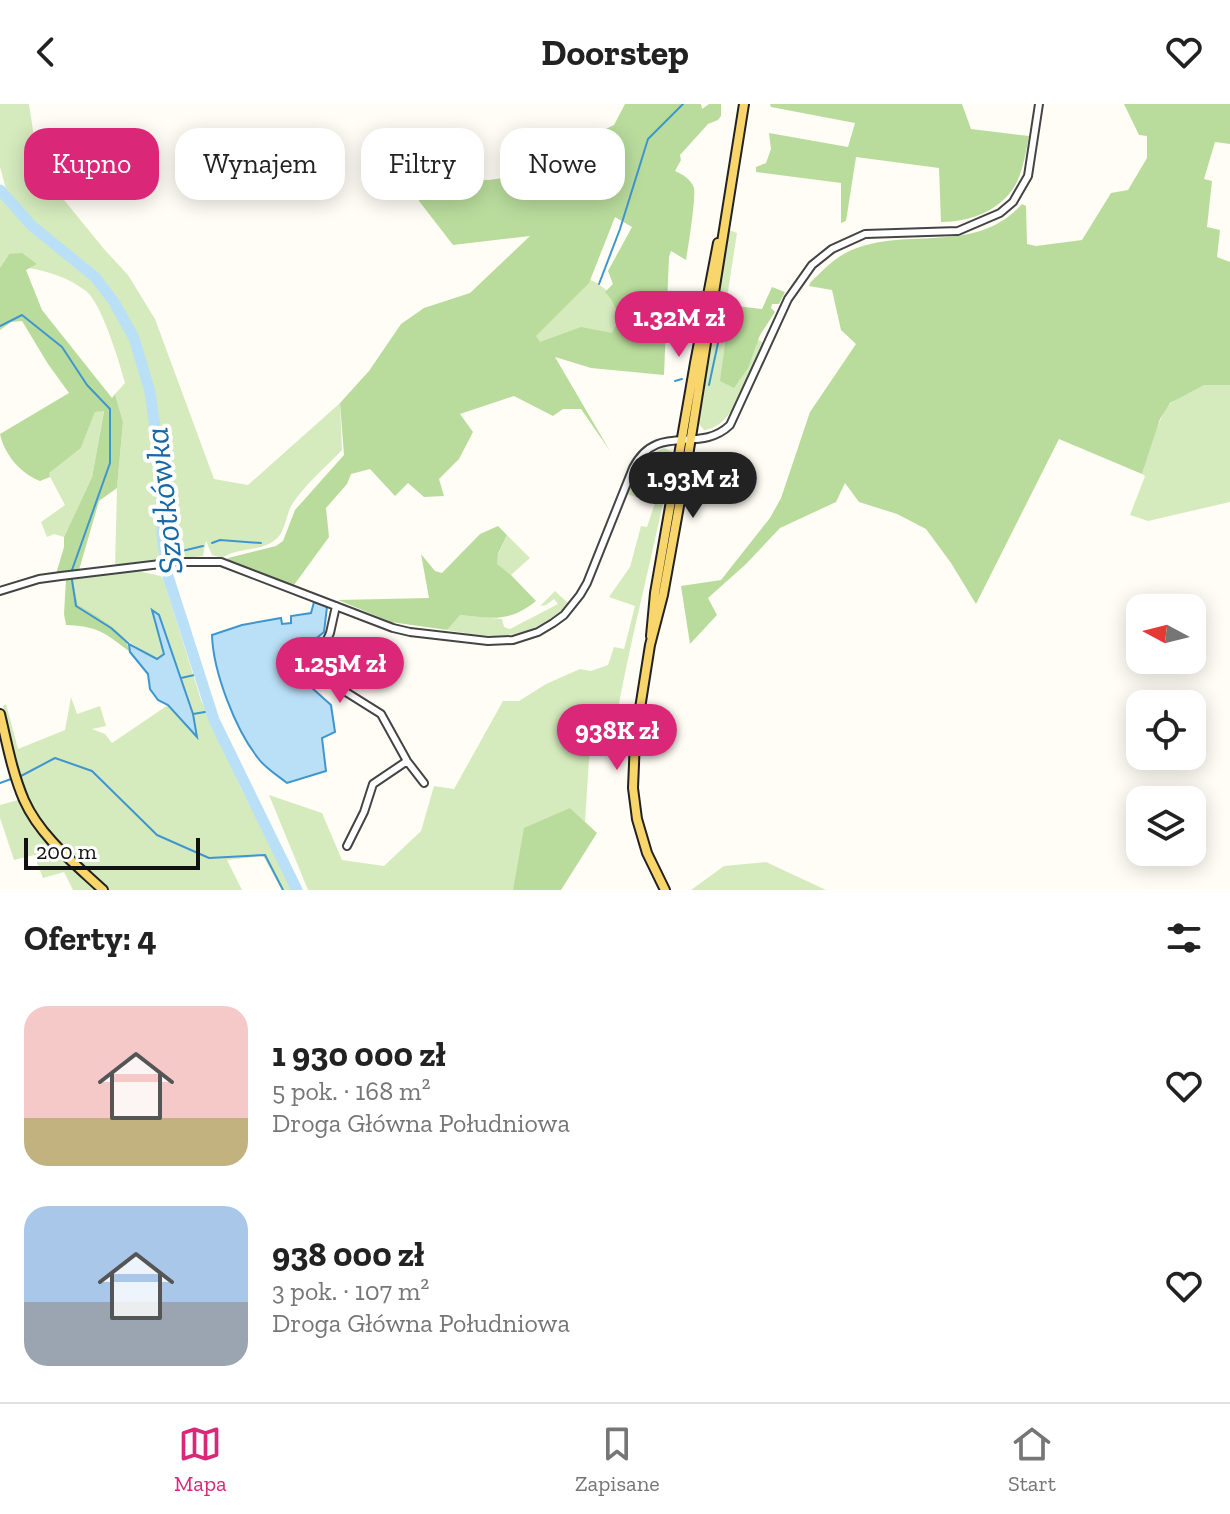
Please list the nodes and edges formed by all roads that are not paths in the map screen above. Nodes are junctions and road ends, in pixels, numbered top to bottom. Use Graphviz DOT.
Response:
graph roads {
  1 [pos="744,104"];
  2 [pos="1039,104"];
  3 [pos="686,439"];
  4 [pos="0,591"];
  5 [pos="336,606"];
  6 [pos="0,714"];
  7 [pos="407,761"];
  8 [pos="424,783"];
  9 [pos="347,846"];
  10 [pos="103,890"];
  11 [pos="665,890"];
  1 -- 3 [label="main road"];
  2 -- 3 [label="street"];
  3 -- 5 [label="street"];
  3 -- 11 [label="main road"];
  4 -- 5 [label="street"];
  5 -- 7 [label="street"];
  6 -- 10 [label="main road"];
  7 -- 8 [label="street"];
  7 -- 9 [label="street"];
}
